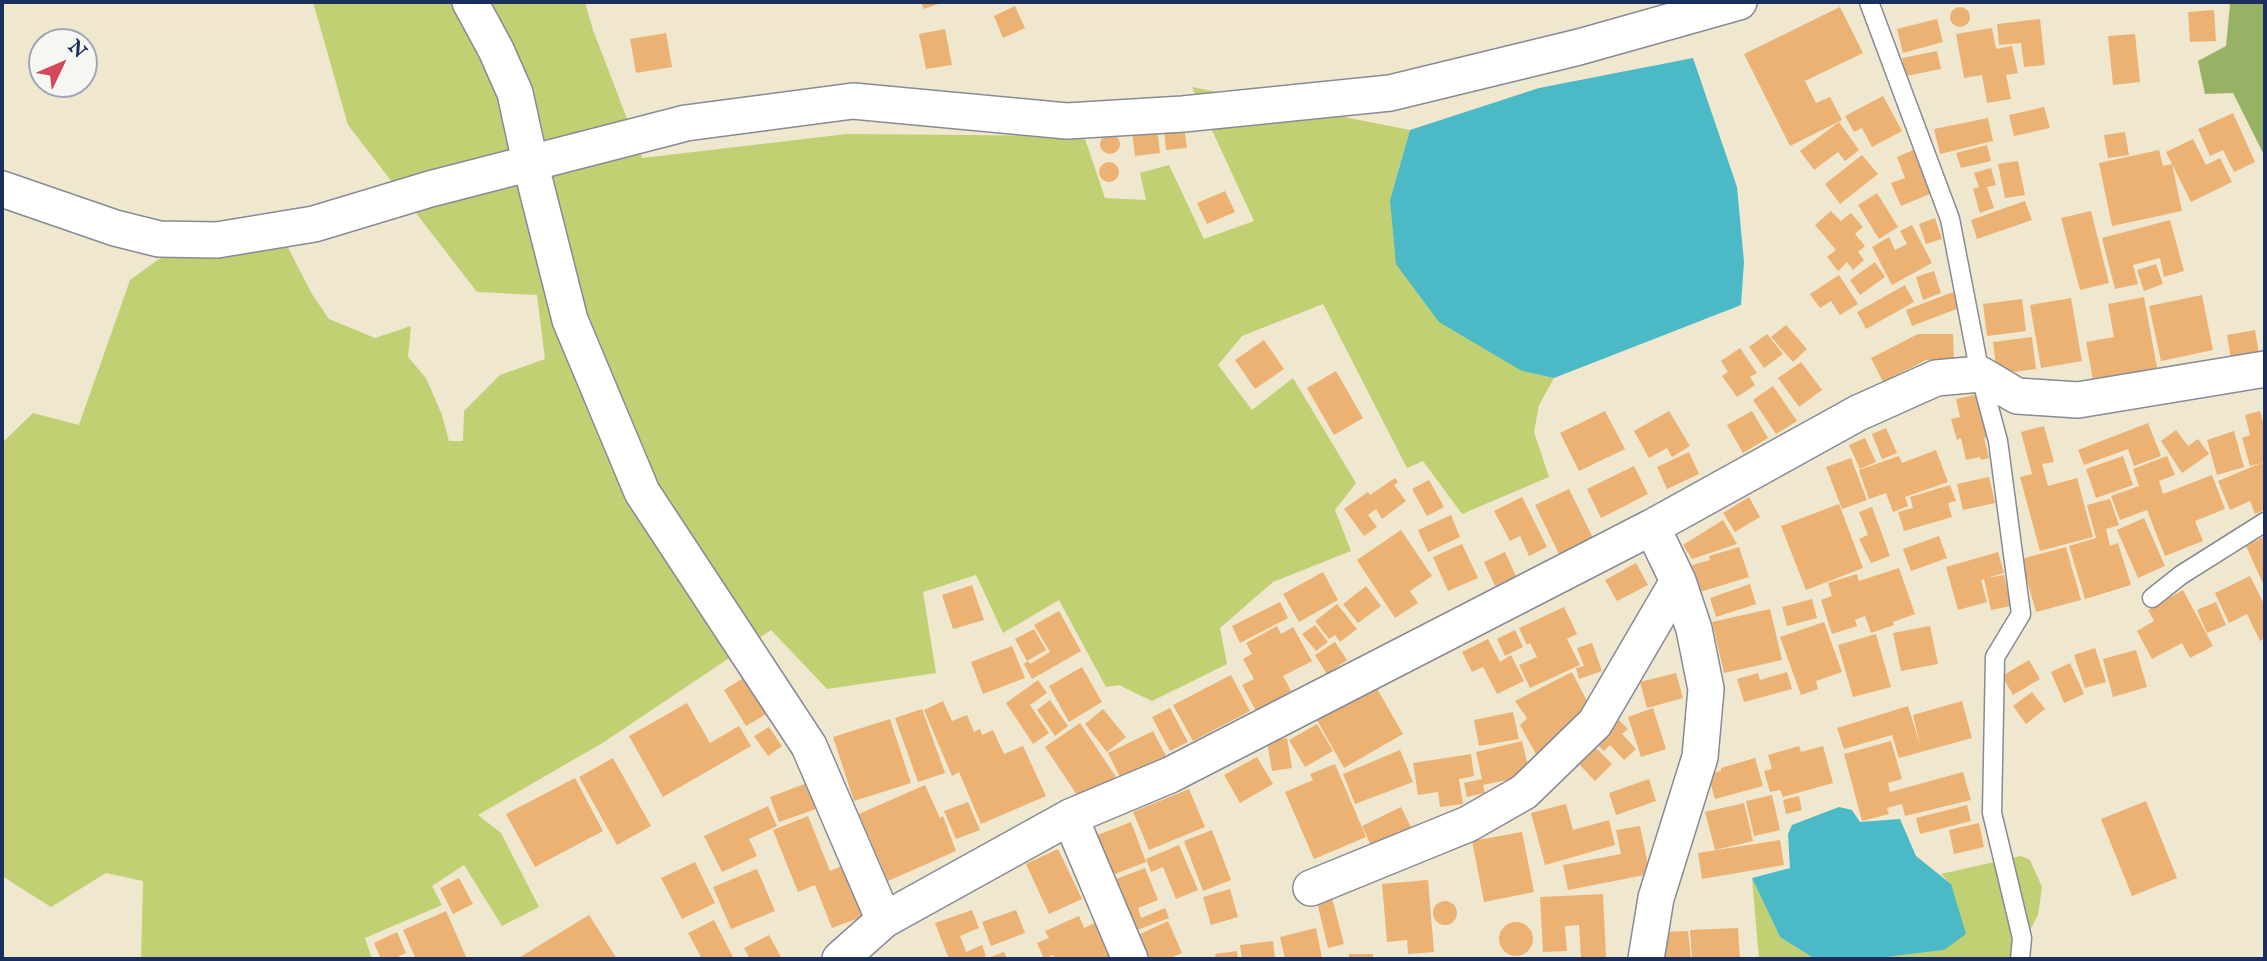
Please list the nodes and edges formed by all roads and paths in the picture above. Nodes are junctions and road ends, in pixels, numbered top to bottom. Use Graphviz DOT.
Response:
graph roads {
  1 [pos="470,2"];
  2 [pos="1739,2"];
  3 [pos="1870,2"];
  4 [pos="530,162"];
  5 [pos="2,189"];
  6 [pos="2265,369"];
  7 [pos="1980,374"];
  8 [pos="2265,523"];
  9 [pos="1652,527"];
  10 [pos="1678,581"];
  11 [pos="2152,598"];
  12 [pos="1070,817"];
  13 [pos="1311,888"];
  14 [pos="884,920"];
  15 [pos="839,959"];
  16 [pos="1130,959"];
  17 [pos="1646,959"];
  18 [pos="2020,959"];
  1 -- 4 [label="street"];
  2 -- 4 [label="street"];
  3 -- 7 [label="lane"];
  4 -- 5 [label="street"];
  4 -- 14 [label="street"];
  6 -- 7 [label="street"];
  7 -- 9 [label="street"];
  7 -- 18 [label="lane"];
  8 -- 11 [label="lane"];
  9 -- 10 [label="street"];
  9 -- 12 [label="street"];
  10 -- 13 [label="street"];
  10 -- 17 [label="street"];
  12 -- 14 [label="street"];
  12 -- 16 [label="street"];
  14 -- 15 [label="street"];
}
